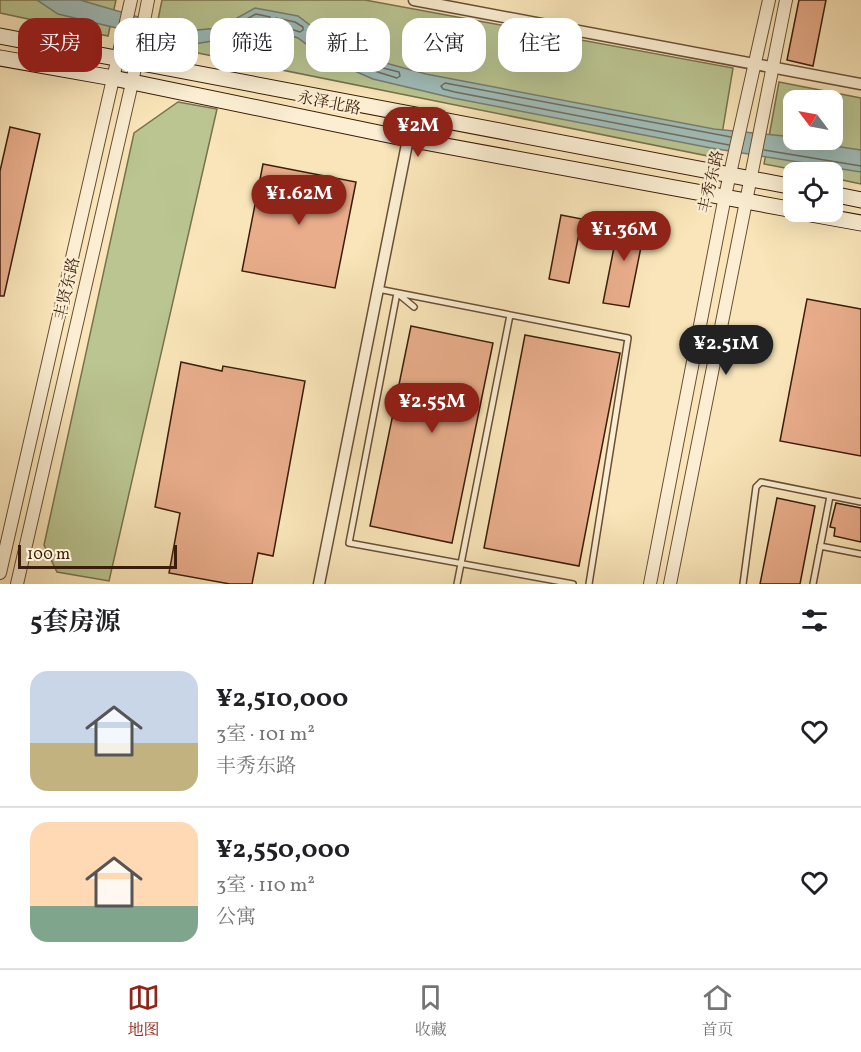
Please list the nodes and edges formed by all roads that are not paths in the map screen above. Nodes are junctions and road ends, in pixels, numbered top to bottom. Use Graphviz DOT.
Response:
graph roads {
  1 [pos="131,0"];
  2 [pos="148,0"];
  3 [pos="414,0"];
  4 [pos="769,0"];
  5 [pos="786,0"];
  6 [pos="127,18"];
  7 [pos="145,18"];
  8 [pos="0,36"];
  9 [pos="114,57"];
  10 [pos="0,58"];
  11 [pos="755,64"];
  12 [pos="772,67"];
  13 [pos="114,72"];
  14 [pos="134,72"];
  15 [pos="194,72"];
  16 [pos="113,78"];
  17 [pos="132,83"];
  18 [pos="861,84"];
  19 [pos="408,139"];
  20 [pos="731,174"];
  21 [pos="750,178"];
  22 [pos="783,184"];
  23 [pos="725,196"];
  24 [pos="843,196"];
  25 [pos="861,200"];
  26 [pos="745,201"];
  27 [pos="783,208"];
  28 [pos="843,220"];
  29 [pos="861,223"];
  30 [pos="378,289"];
  31 [pos="397,293"];
  32 [pos="414,307"];
  33 [pos="510,315"];
  34 [pos="830,496"];
  35 [pos="861,502"];
  36 [pos="820,546"];
  37 [pos="861,554"];
  38 [pos="460,563"];
  39 [pos="0,573"];
  40 [pos="0,580"];
  41 [pos="17,584"];
  42 [pos="319,584"];
  43 [pos="457,584"];
  44 [pos="573,584"];
  45 [pos="589,584"];
  46 [pos="650,584"];
  47 [pos="670,584"];
  48 [pos="743,584"];
  49 [pos="813,584"];
  1 -- 6 [label="street, 丰贤东路"];
  2 -- 7 [label="street, 丰贤东路"];
  3 -- 11 [label="street"];
  4 -- 11 [label="street, 丰秀东路"];
  5 -- 12 [label="street"];
  8 -- 9 [label="main road, 永泽北路"];
  10 -- 16 [label="main road, 永泽北路"];
  11 -- 12 [label="street"];
  11 -- 20 [label="street, 丰秀东路"];
  12 -- 18 [label="street"];
  12 -- 21 [label="street"];
  13 -- 16 [label="street, 丰贤东路"];
  14 -- 17 [label="street, 丰贤东路"];
  15 -- 20 [label="main road, 永泽北路"];
  16 -- 17 [label="main road, 永泽北路"];
  16 -- 39 [label="street, 丰贤东路"];
  17 -- 19 [label="main road, 永泽北路"];
  17 -- 41 [label="street, 丰贤东路"];
  19 -- 23 [label="main road, 永泽北路"];
  19 -- 30 [label="street"];
  20 -- 21 [label="main road, 永泽北路"];
  20 -- 23 [label="street, 丰秀东路"];
  21 -- 22 [label="main road, 永泽北路"];
  21 -- 26 [label="street"];
  23 -- 26 [label="main road, 永泽北路"];
  23 -- 46 [label="street, 丰秀东路"];
  24 -- 25 [label="main road"];
  26 -- 27 [label="main road, 永泽北路"];
  26 -- 47 [label="street"];
  28 -- 29 [label="main road"];
  30 -- 31 [label="lane"];
  30 -- 42 [label="street"];
  31 -- 32 [label="lane"];
  31 -- 33 [label="lane"];
  31 -- 38 [label="lane"];
  33 -- 38 [label="lane"];
  33 -- 45 [label="lane"];
  34 -- 35 [label="lane"];
  34 -- 36 [label="lane"];
  34 -- 48 [label="lane"];
  36 -- 37 [label="lane"];
  36 -- 49 [label="lane"];
  38 -- 43 [label="lane"];
  38 -- 44 [label="lane"];
  40 -- 41 [label="street"];
}
